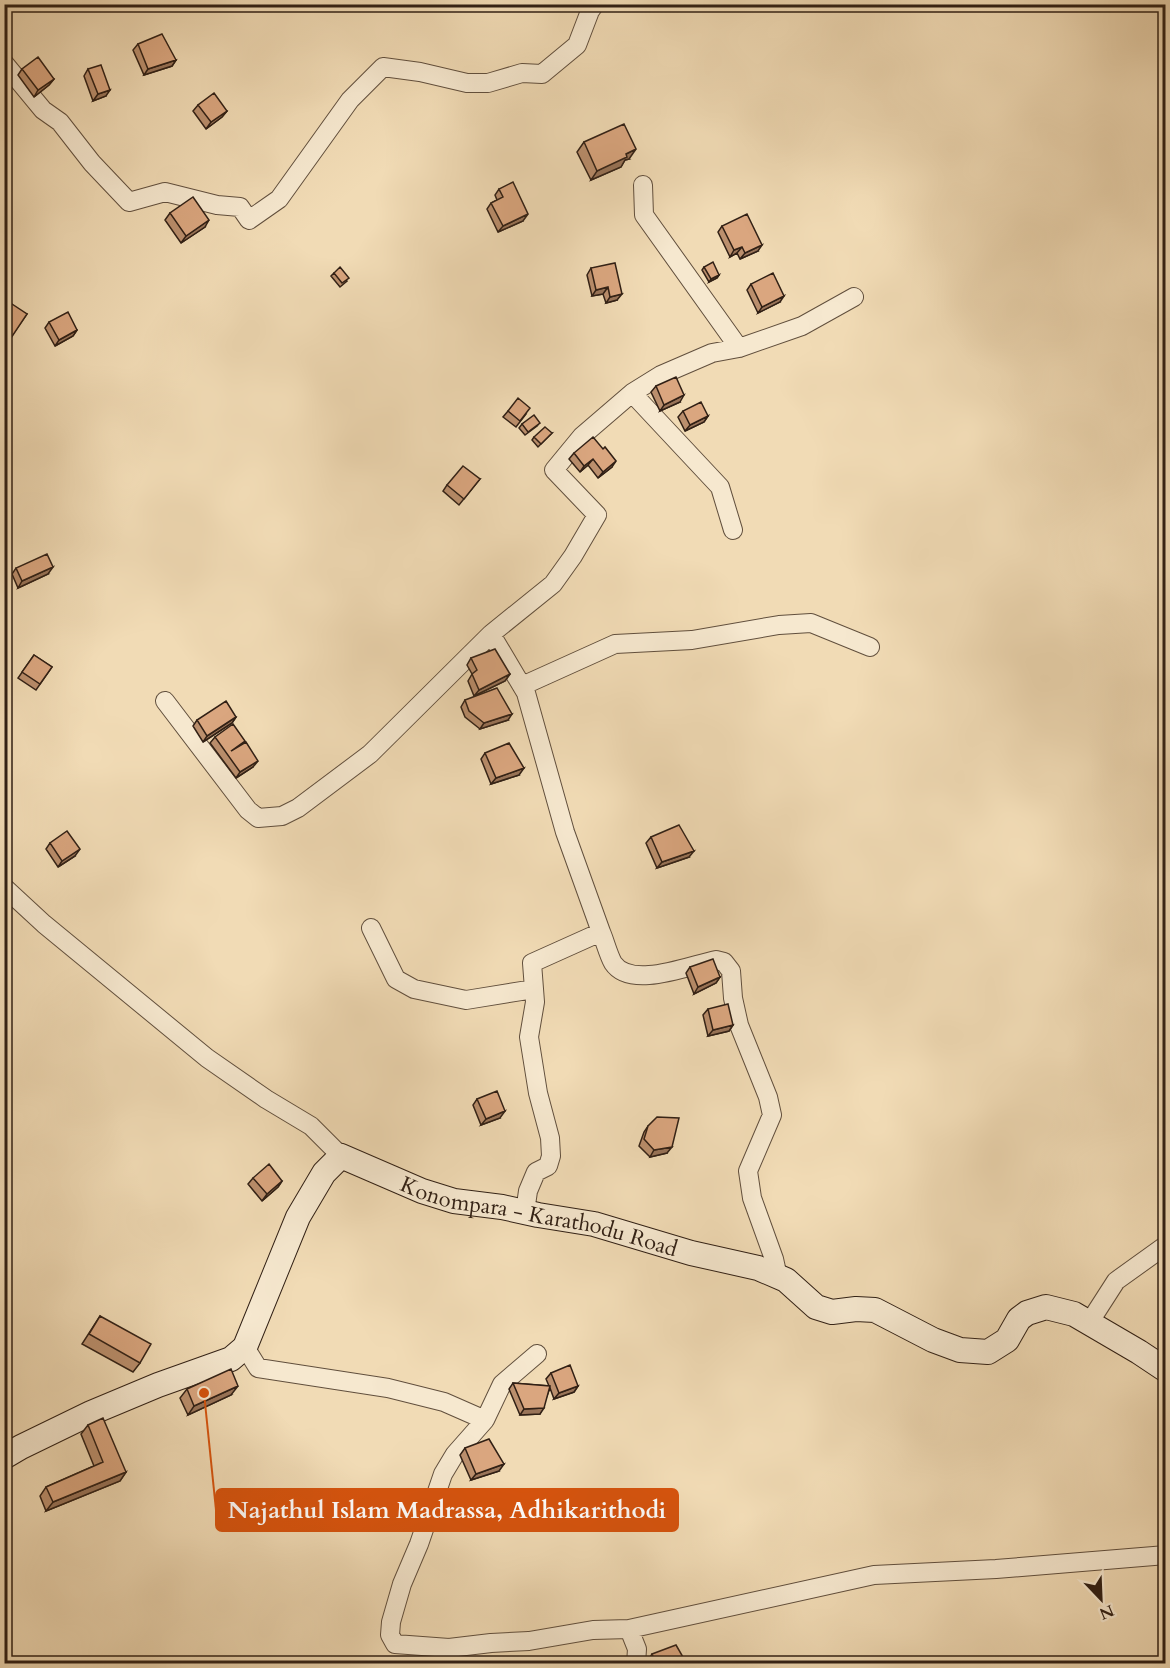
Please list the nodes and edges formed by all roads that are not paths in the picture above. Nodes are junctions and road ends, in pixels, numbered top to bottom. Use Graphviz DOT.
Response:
graph roads {
  1 [pos="595,4"];
  2 [pos="4,63"];
  3 [pos="643,185"];
  4 [pos="854,297"];
  5 [pos="739,348"];
  6 [pos="632,393"];
  7 [pos="733,530"];
  8 [pos="491,634"];
  9 [pos="870,647"];
  10 [pos="522,686"];
  11 [pos="165,701"];
  12 [pos="4,887"];
  13 [pos="371,928"];
  14 [pos="601,932"];
  15 [pos="534,989"];
  16 [pos="341,1156"];
  17 [pos="525,1212"];
  18 [pos="1166,1245"];
  19 [pos="778,1277"];
  20 [pos="1089,1323"];
  21 [pos="245,1347"];
  22 [pos="537,1354"];
  23 [pos="1166,1370"];
  24 [pos="485,1420"];
  25 [pos="4,1457"];
  26 [pos="1166,1555"];
  27 [pos="629,1629"];
  28 [pos="636,1664"];
  1 -- 2 [label="street"];
  3 -- 5 [label="street"];
  4 -- 5 [label="street"];
  5 -- 6 [label="street"];
  6 -- 7 [label="street"];
  6 -- 8 [label="street"];
  8 -- 10 [label="street"];
  8 -- 11 [label="street"];
  9 -- 10 [label="street"];
  10 -- 14 [label="street"];
  12 -- 16 [label="street"];
  13 -- 15 [label="street"];
  14 -- 15 [label="street"];
  14 -- 19 [label="street"];
  15 -- 17 [label="street"];
  16 -- 17 [label="main road, Konompara - Karathodu Road"];
  16 -- 21 [label="main road"];
  17 -- 19 [label="main road, Konompara - Karathodu Road"];
  18 -- 20 [label="street"];
  19 -- 20 [label="main road, Konompara - Karathodu Road"];
  20 -- 23 [label="main road, Konompara - Karathodu Road"];
  21 -- 24 [label="street"];
  21 -- 25 [label="main road"];
  22 -- 24 [label="street"];
  24 -- 27 [label="street"];
  26 -- 27 [label="street"];
  27 -- 28 [label="street"];
}
